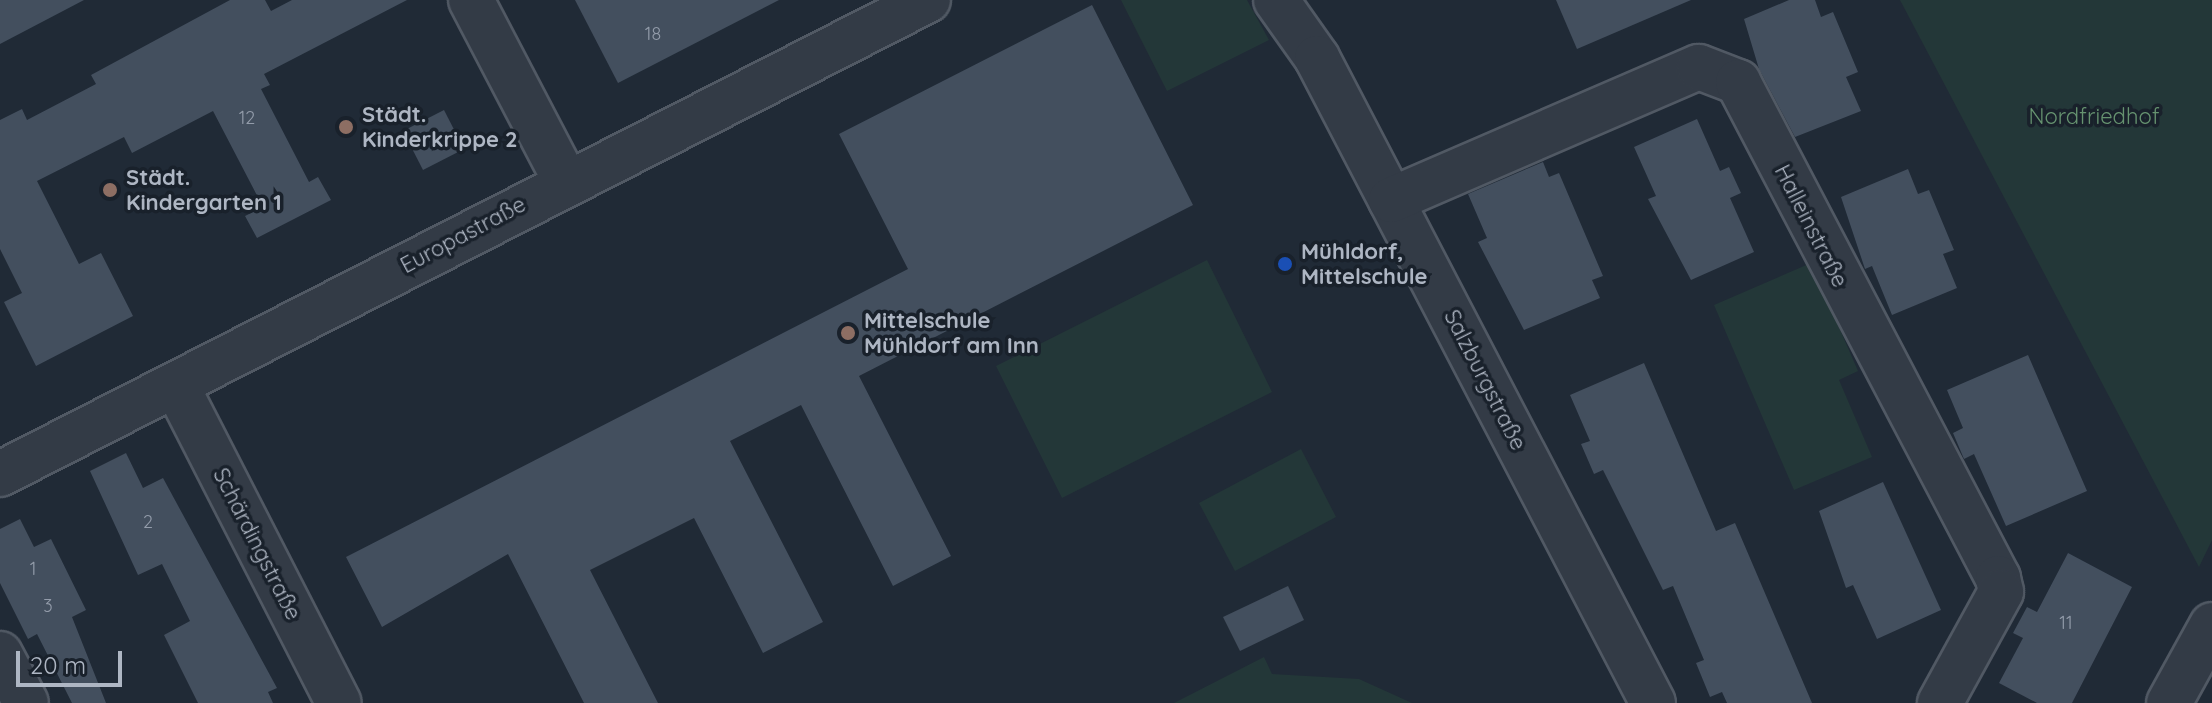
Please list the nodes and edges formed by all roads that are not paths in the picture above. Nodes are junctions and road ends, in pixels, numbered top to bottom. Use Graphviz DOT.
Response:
graph roads {
  1 [pos="471,0"];
  2 [pos="928,0"];
  3 [pos="1276,0"];
  4 [pos="1298,0"];
  5 [pos="1317,58"];
  6 [pos="566,182"];
  7 [pos="1391,200"];
  8 [pos="176,385"];
  9 [pos="0,474"];
  10 [pos="2212,625"];
  11 [pos="0,654"];
  12 [pos="2178,697"];
  13 [pos="26,703"];
  14 [pos="339,703"];
  15 [pos="1653,703"];
  16 [pos="1940,703"];
  1 -- 6 [label="street"];
  2 -- 6 [label="street, Europastraße"];
  3 -- 5 [label="street, Salzburgstraße"];
  4 -- 5 [label="street, Salzburgstraße"];
  5 -- 7 [label="street, Salzburgstraße"];
  6 -- 8 [label="street, Europastraße"];
  7 -- 15 [label="street, Salzburgstraße"];
  7 -- 16 [label="street, Halleinstraße"];
  8 -- 9 [label="street, Europastraße"];
  8 -- 14 [label="street, Schärdingstraße"];
  10 -- 12 [label="street"];
  11 -- 13 [label="street"];
}
